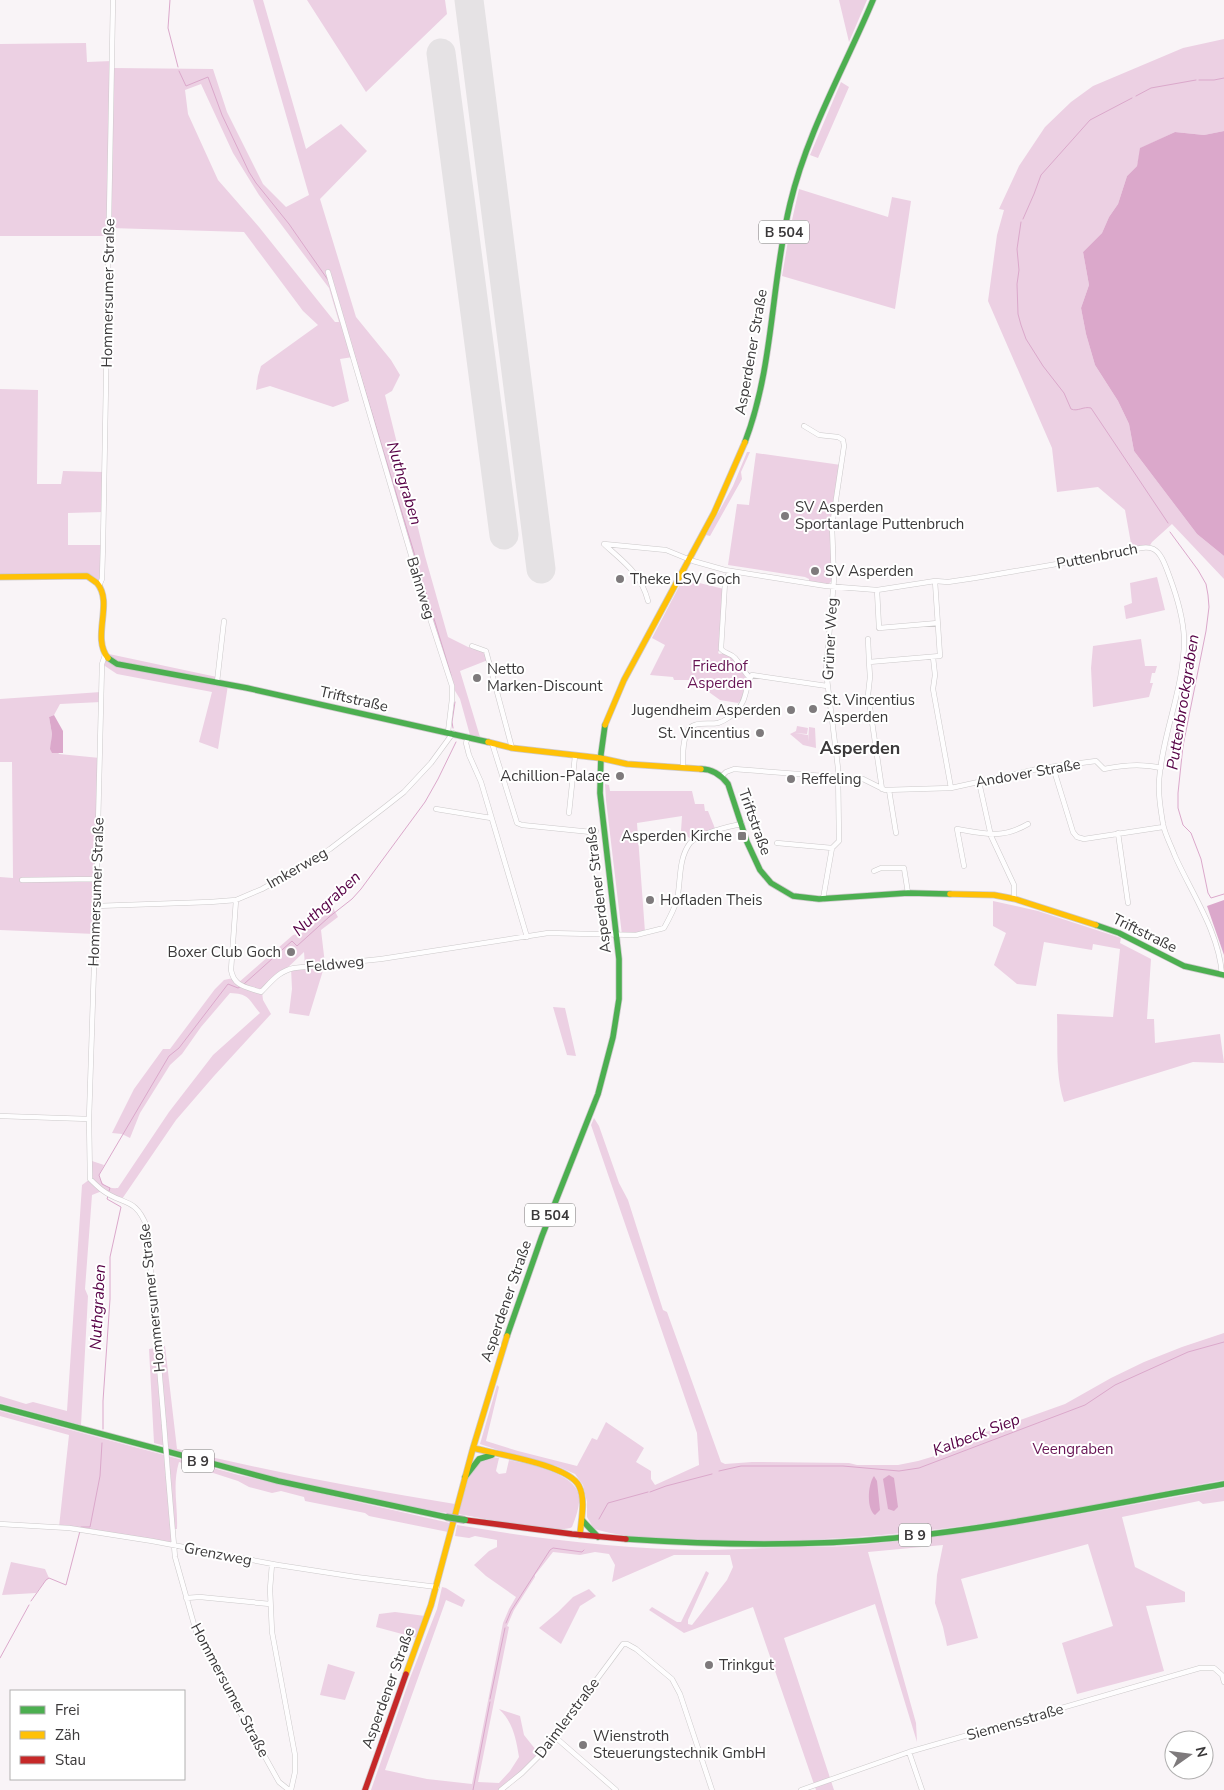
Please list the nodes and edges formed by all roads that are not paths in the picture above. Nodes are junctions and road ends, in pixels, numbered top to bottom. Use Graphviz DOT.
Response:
graph roads {
  1 [pos="114,0"];
  2 [pos="873,0"];
  3 [pos="328,272"];
  4 [pos="804,426"];
  5 [pos="688,559"];
  6 [pos="730,571"];
  7 [pos="0,577"];
  8 [pos="935,581"];
  9 [pos="99,586"];
  10 [pos="833,587"];
  11 [pos="877,590"];
  12 [pos="648,601"];
  13 [pos="224,621"];
  14 [pos="938,623"];
  15 [pos="868,639"];
  16 [pos="472,646"];
  17 [pos="105,655"];
  18 [pos="933,657"];
  19 [pos="870,662"];
  20 [pos="750,678"];
  21 [pos="216,682"];
  22 [pos="827,686"];
  23 [pos="451,733"];
  24 [pos="468,737"];
  25 [pos="492,743"];
  26 [pos="512,748"];
  27 [pos="575,756"];
  28 [pos="600,758"];
  29 [pos="683,767"];
  30 [pos="1053,767"];
  31 [pos="1161,768"];
  32 [pos="722,776"];
  33 [pos="838,777"];
  34 [pos="979,782"];
  35 [pos="951,788"];
  36 [pos="882,789"];
  37 [pos="889,790"];
  38 [pos="436,809"];
  39 [pos="568,813"];
  40 [pos="491,818"];
  41 [pos="742,824"];
  42 [pos="1028,824"];
  43 [pos="1164,827"];
  44 [pos="596,831"];
  45 [pos="896,833"];
  46 [pos="1118,834"];
  47 [pos="991,836"];
  48 [pos="777,843"];
  49 [pos="832,848"];
  50 [pos="964,866"];
  51 [pos="874,871"];
  52 [pos="22,880"];
  53 [pos="97,880"];
  54 [pos="908,893"];
  55 [pos="823,899"];
  56 [pos="1014,899"];
  57 [pos="236,900"];
  58 [pos="1128,903"];
  59 [pos="96,906"];
  60 [pos="616,934"];
  61 [pos="527,936"];
  62 [pos="1223,975"];
  63 [pos="0,1116"];
  64 [pos="89,1119"];
  65 [pos="0,1407"];
  66 [pos="473,1448"];
  67 [pos="498,1454"];
  68 [pos="465,1478"];
  69 [pos="1224,1484"];
  70 [pos="582,1520"];
  71 [pos="0,1524"];
  72 [pos="580,1535"];
  73 [pos="600,1538"];
  74 [pos="174,1546"];
  75 [pos="272,1564"];
  76 [pos="437,1586"];
  77 [pos="186,1598"];
  78 [pos="270,1604"];
  79 [pos="1224,1682"];
  80 [pos="554,1736"];
  81 [pos="909,1752"];
  82 [pos="290,1790"];
  83 [pos="365,1790"];
  84 [pos="501,1790"];
  85 [pos="616,1790"];
  86 [pos="712,1790"];
  87 [pos="801,1790"];
  88 [pos="922,1790"];
  1 -- 9 [label="street, Hommersumer Straße"];
  2 -- 5 [label="main road, Asperdener Straße / B 504"];
  3 -- 23 [label="street, Bahnweg"];
  4 -- 10 [label="street, Grüner Weg"];
  5 -- 6 [label="street, Puttenbruch"];
  5 -- 12 [label="street, Puttenbruch"];
  5 -- 28 [label="main road, Asperdener Straße / B 504"];
  6 -- 10 [label="street, Puttenbruch"];
  6 -- 20 [label="street"];
  7 -- 9 [label="main road"];
  8 -- 11 [label="street, Puttenbruch"];
  8 -- 14 [label="street"];
  8 -- 31 [label="street, Puttenbruch"];
  9 -- 17 [label="main road"];
  10 -- 11 [label="street, Puttenbruch"];
  10 -- 22 [label="street, Grüner Weg"];
  11 -- 14 [label="street"];
  13 -- 21 [label="street"];
  14 -- 18 [label="street"];
  15 -- 19 [label="street"];
  16 -- 26 [label="street"];
  17 -- 21 [label="main road, Triftstraße"];
  17 -- 53 [label="street, Hommersumer Straße"];
  18 -- 19 [label="street"];
  18 -- 35 [label="street"];
  19 -- 36 [label="street"];
  20 -- 22 [label="street"];
  20 -- 29 [label="street"];
  21 -- 23 [label="main road, Triftstraße"];
  22 -- 33 [label="street, Grüner Weg"];
  23 -- 24 [label="main road, Triftstraße"];
  23 -- 57 [label="street, Imkerweg"];
  24 -- 25 [label="main road, Triftstraße"];
  24 -- 40 [label="street"];
  25 -- 26 [label="main road, Triftstraße"];
  25 -- 44 [label="street"];
  26 -- 27 [label="main road, Triftstraße"];
  27 -- 28 [label="main road, Triftstraße"];
  27 -- 39 [label="street"];
  28 -- 29 [label="main road, Triftstraße"];
  28 -- 60 [label="main road, Asperdener Straße / B 504"];
  29 -- 32 [label="main road, Triftstraße"];
  30 -- 31 [label="street, Andover Straße"];
  30 -- 34 [label="street, Andover Straße"];
  30 -- 46 [label="street"];
  31 -- 43 [label="street, Puttenbruch"];
  32 -- 33 [label="street, Andover Straße"];
  32 -- 41 [label="main road, Triftstraße"];
  33 -- 36 [label="street, Andover Straße"];
  33 -- 49 [label="street, Grüner Weg"];
  34 -- 35 [label="street, Andover Straße"];
  34 -- 47 [label="street"];
  35 -- 37 [label="street, Andover Straße"];
  36 -- 37 [label="street, Andover Straße"];
  37 -- 45 [label="street"];
  38 -- 40 [label="street"];
  40 -- 61 [label="street"];
  41 -- 55 [label="main road, Triftstraße"];
  41 -- 60 [label="street, Feldweg"];
  42 -- 47 [label="street"];
  43 -- 46 [label="street"];
  43 -- 62 [label="street, Puttenbruch"];
  46 -- 58 [label="street"];
  47 -- 50 [label="street"];
  47 -- 56 [label="street"];
  48 -- 49 [label="street"];
  49 -- 55 [label="street, Grüner Weg"];
  51 -- 54 [label="street"];
  52 -- 53 [label="street"];
  53 -- 59 [label="street, Hommersumer Straße"];
  54 -- 55 [label="main road, Triftstraße"];
  54 -- 56 [label="main road, Triftstraße"];
  56 -- 62 [label="main road, Triftstraße"];
  57 -- 59 [label="street, Imkerweg"];
  57 -- 61 [label="street, Feldweg"];
  59 -- 64 [label="street, Hommersumer Straße"];
  60 -- 61 [label="street, Feldweg"];
  60 -- 66 [label="main road, Asperdener Straße / B 504"];
  63 -- 64 [label="street"];
  64 -- 74 [label="street, Hommersumer Straße, bridge"];
  65 -- 72 [label="main road, B 9, bridge"];
  66 -- 67 [label="main road"];
  66 -- 68 [label="main road, Asperdener Straße"];
  67 -- 68 [label="main road"];
  67 -- 70 [label="main road"];
  68 -- 76 [label="main road, Asperdener Straße"];
  69 -- 73 [label="main road, B 9"];
  70 -- 72 [label="main road"];
  70 -- 73 [label="main road"];
  71 -- 74 [label="street, Grenzweg"];
  72 -- 73 [label="main road, B 9"];
  74 -- 75 [label="street, Grenzweg"];
  74 -- 77 [label="street, Hommersumer Straße"];
  75 -- 76 [label="street, Grenzweg"];
  75 -- 78 [label="street, Hommersumer Straße"];
  76 -- 83 [label="main road, Asperdener Straße"];
  77 -- 78 [label="street"];
  77 -- 82 [label="street, Hommersumer Straße"];
  78 -- 82 [label="street, Hommersumer Straße"];
  79 -- 81 [label="street, Siemensstraße"];
  80 -- 84 [label="street, Daimlerstraße"];
  80 -- 85 [label="street"];
  80 -- 86 [label="street, Daimlerstraße"];
  81 -- 87 [label="street, Siemensstraße"];
  81 -- 88 [label="street"];
}
